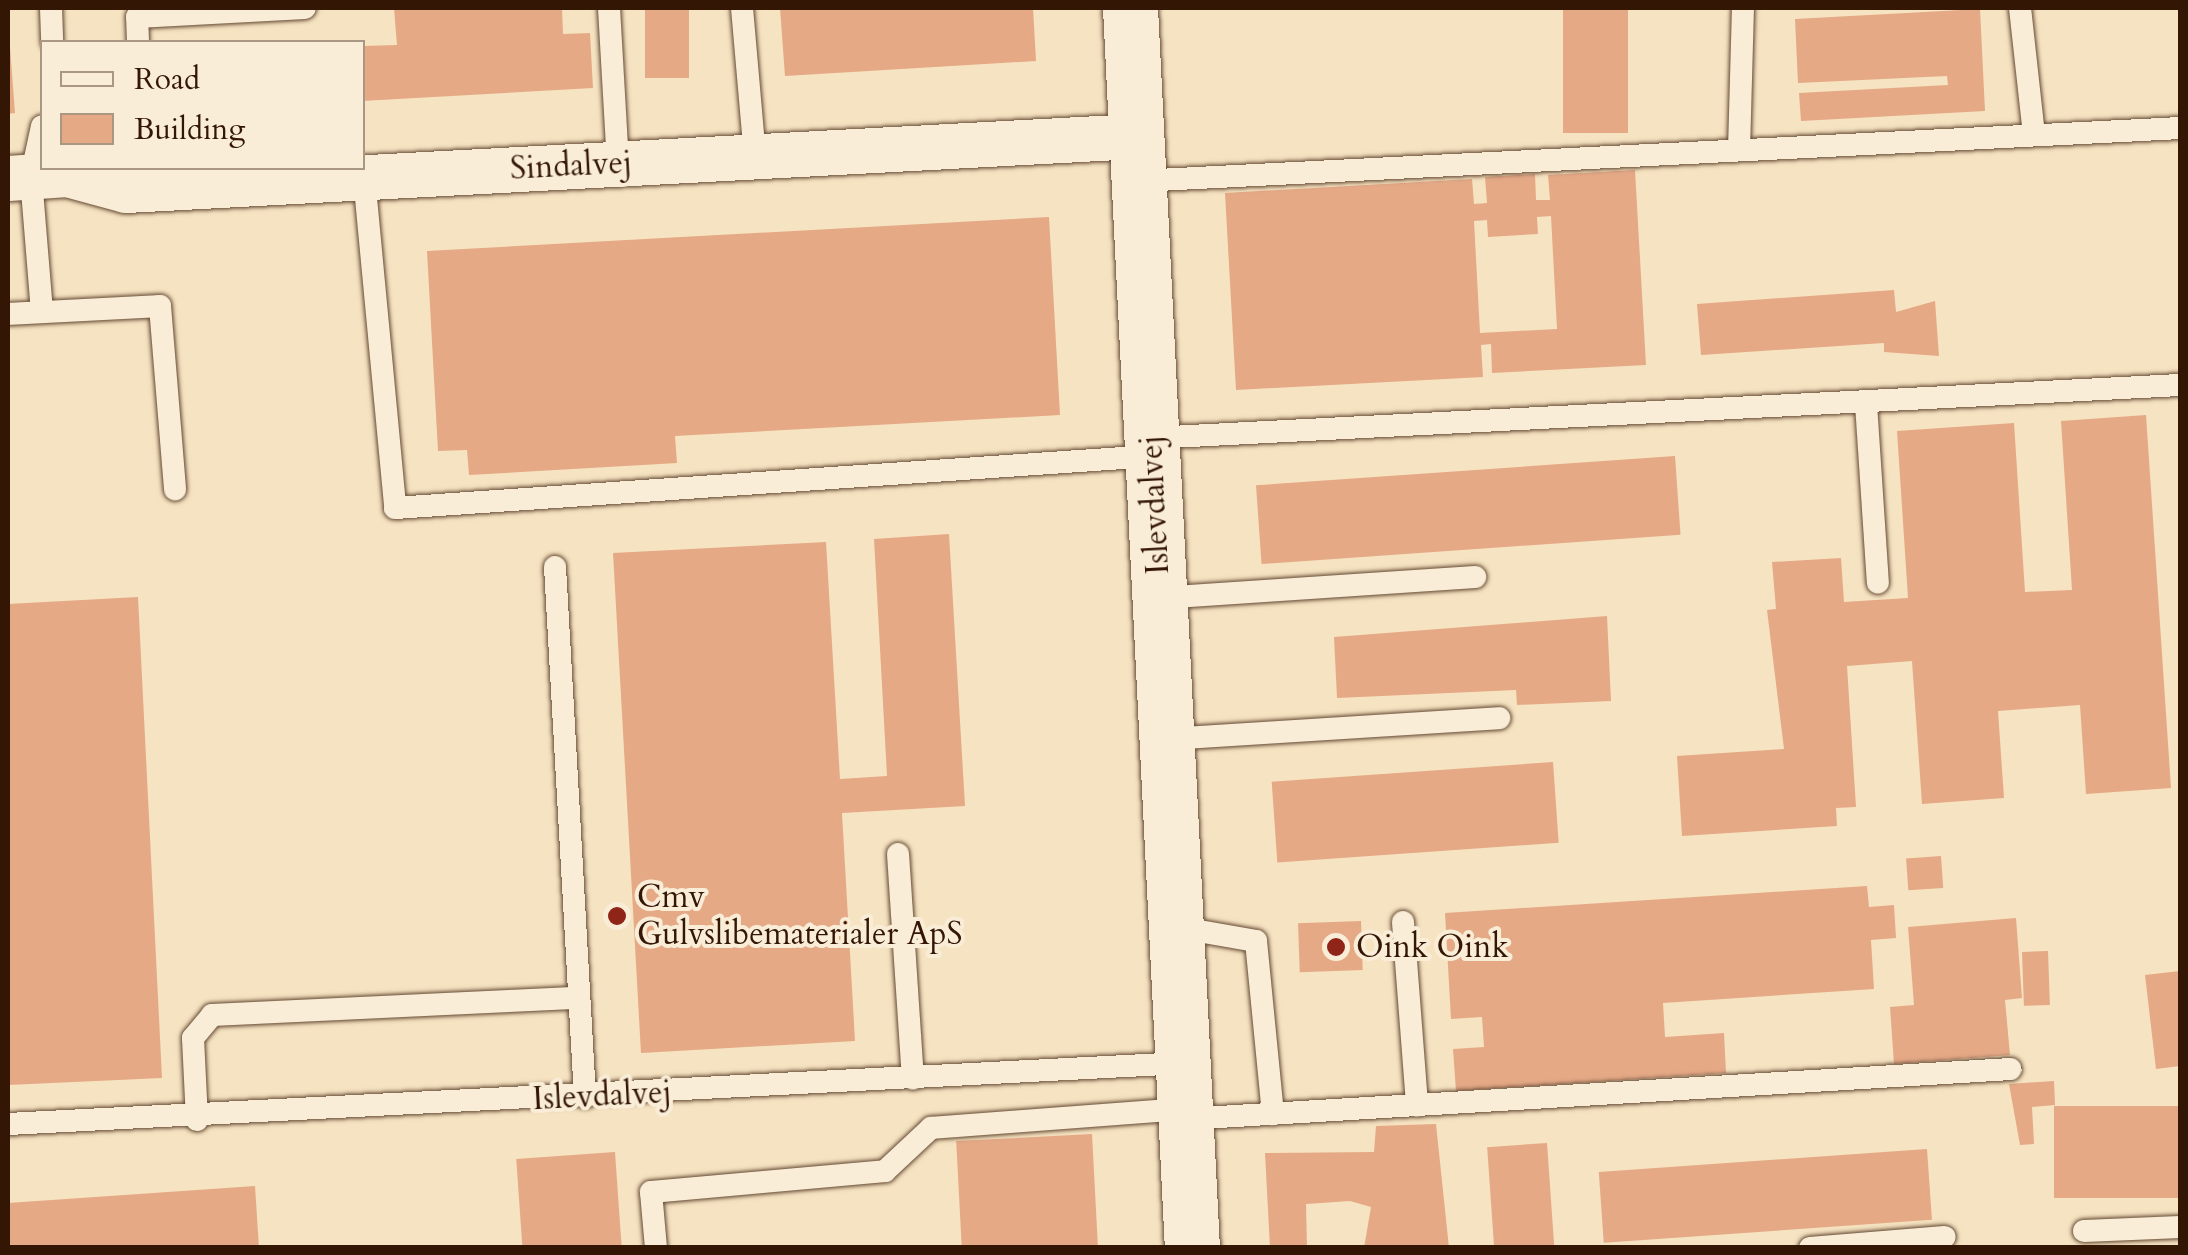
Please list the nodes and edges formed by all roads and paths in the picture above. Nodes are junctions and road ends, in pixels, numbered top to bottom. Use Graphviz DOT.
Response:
graph roads {
  1 [pos="51,8"];
  2 [pos="305,8"];
  3 [pos="609,8"];
  4 [pos="742,8"];
  5 [pos="1130,8"];
  6 [pos="1743,8"];
  7 [pos="2020,8"];
  8 [pos="52,40"];
  9 [pos="138,40"];
  10 [pos="2180,128"];
  11 [pos="40,130"];
  12 [pos="2034,134"];
  13 [pos="1740,150"];
  14 [pos="755,157"];
  15 [pos="1137,158"];
  16 [pos="618,164"];
  17 [pos="19,177"];
  18 [pos="364,177"];
  19 [pos="141,178"];
  20 [pos="42,312"];
  21 [pos="8,314"];
  22 [pos="2180,384"];
  23 [pos="1866,404"];
  24 [pos="1152,447"];
  25 [pos="175,489"];
  26 [pos="555,567"];
  27 [pos="1476,576"];
  28 [pos="1878,584"];
  29 [pos="1159,598"];
  30 [pos="1499,718"];
  31 [pos="1166,738"];
  32 [pos="898,854"];
  33 [pos="1403,922"];
  34 [pos="1176,927"];
  35 [pos="578,998"];
  36 [pos="2010,1069"];
  37 [pos="913,1078"];
  38 [pos="585,1097"];
  39 [pos="1185,1097"];
  40 [pos="1417,1105"];
  41 [pos="1272,1114"];
  42 [pos="197,1120"];
  43 [pos="14,1126"];
  44 [pos="2180,1226"];
  45 [pos="2084,1231"];
  46 [pos="1945,1236"];
  47 [pos="656,1248"];
  48 [pos="1192,1248"];
  49 [pos="1810,1248"];
  1 -- 8 [label="lane"];
  2 -- 9 [label="lane"];
  3 -- 16 [label="lane"];
  4 -- 14 [label="lane"];
  5 -- 15 [label="street, Islevdalvej"];
  6 -- 13 [label="lane"];
  7 -- 12 [label="lane"];
  10 -- 12 [label="lane"];
  11 -- 17 [label="lane"];
  12 -- 13 [label="lane"];
  13 -- 15 [label="lane"];
  14 -- 15 [label="street, Sindalvej"];
  14 -- 16 [label="street, Sindalvej"];
  15 -- 24 [label="street, Islevdalvej"];
  16 -- 18 [label="street, Sindalvej"];
  17 -- 19 [label="street, Sindalvej"];
  17 -- 20 [label="lane"];
  18 -- 19 [label="street, Sindalvej"];
  18 -- 24 [label="lane"];
  20 -- 21 [label="lane"];
  20 -- 25 [label="lane"];
  22 -- 23 [label="lane"];
  23 -- 24 [label="lane"];
  23 -- 28 [label="lane"];
  24 -- 29 [label="street, Islevdalvej"];
  26 -- 35 [label="lane"];
  27 -- 29 [label="lane"];
  29 -- 31 [label="street, Islevdalvej"];
  30 -- 31 [label="lane"];
  31 -- 34 [label="street, Islevdalvej"];
  32 -- 37 [label="lane"];
  33 -- 40 [label="lane"];
  34 -- 39 [label="street, Islevdalvej"];
  34 -- 41 [label="lane"];
  35 -- 38 [label="lane"];
  35 -- 42 [label="lane"];
  36 -- 40 [label="lane"];
  37 -- 38 [label="lane, Islevdalvej"];
  37 -- 39 [label="lane, Islevdalvej"];
  38 -- 42 [label="lane, Islevdalvej"];
  39 -- 41 [label="lane"];
  39 -- 47 [label="lane"];
  39 -- 48 [label="street, Islevdalvej"];
  40 -- 41 [label="lane"];
  42 -- 43 [label="lane, Islevdalvej"];
  44 -- 45 [label="lane"];
  46 -- 49 [label="lane"];
}
